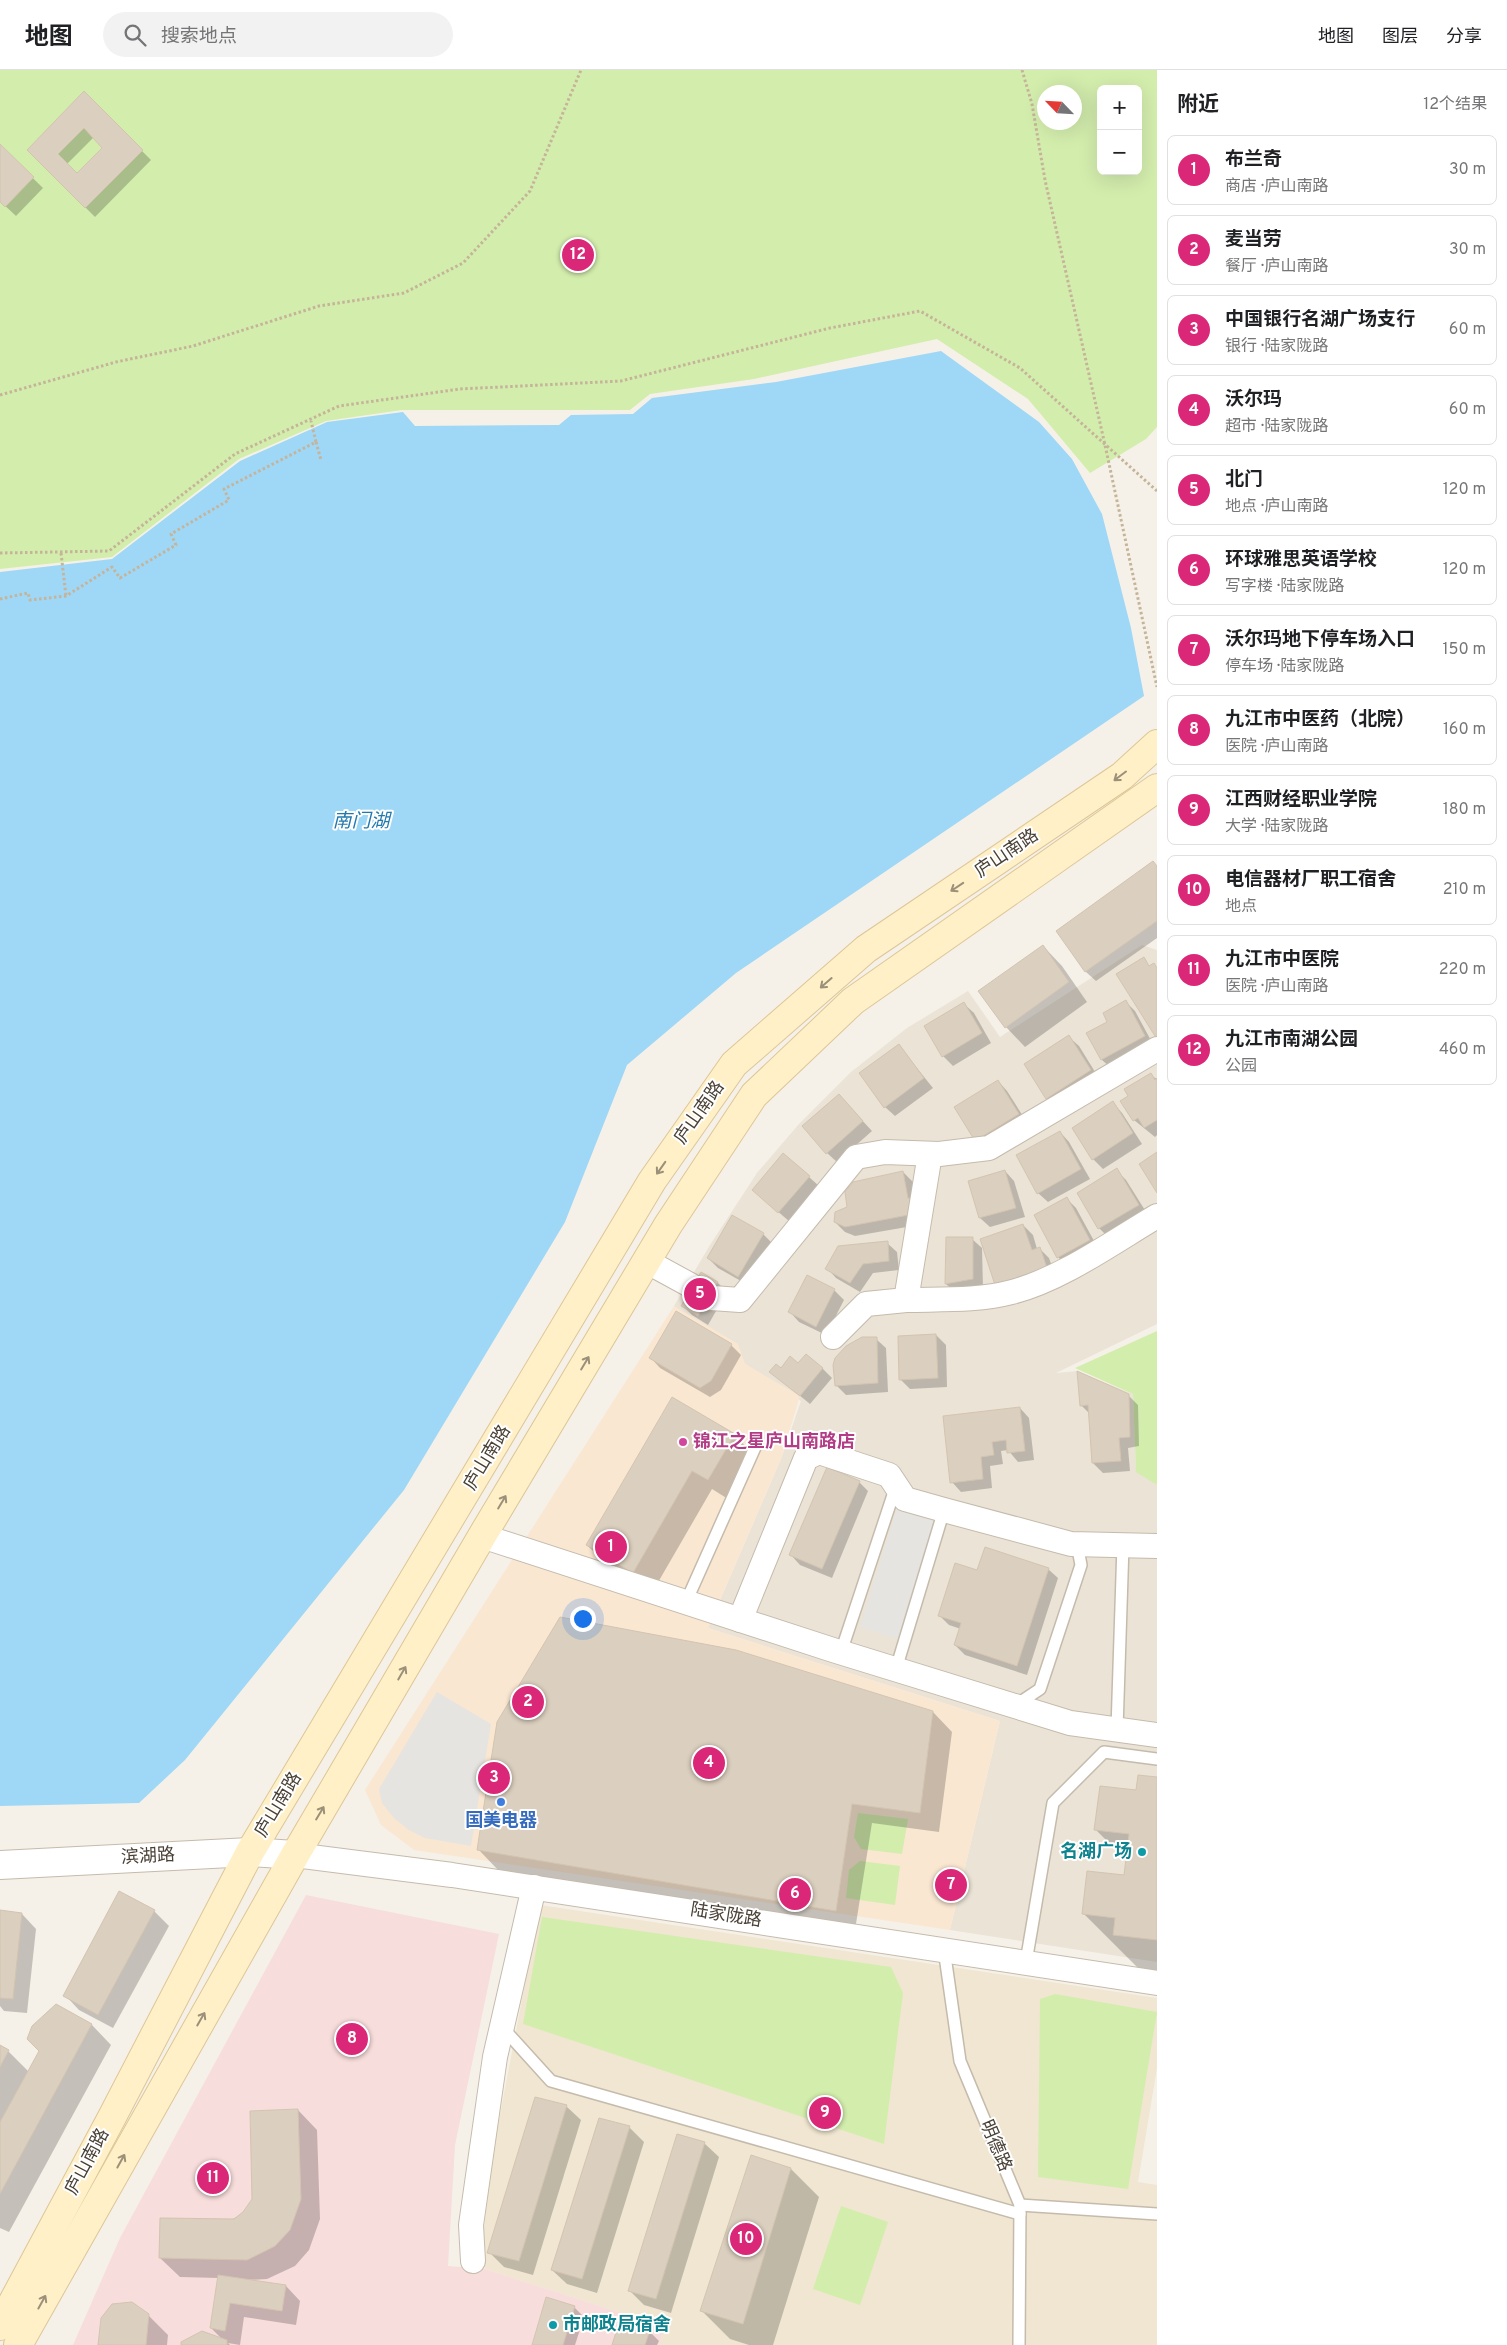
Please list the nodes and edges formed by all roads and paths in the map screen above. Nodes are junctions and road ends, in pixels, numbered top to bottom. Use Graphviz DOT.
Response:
graph roads {
  1 [pos="581,70"];
  2 [pos="1022,70"];
  3 [pos="0,394"];
  4 [pos="311,421"];
  5 [pos="316,442"];
  6 [pos="1105,445"];
  7 [pos="321,460"];
  8 [pos="1157,491"];
  9 [pos="0,553"];
  10 [pos="61,553"];
  11 [pos="66,596"];
  12 [pos="0,599"];
  13 [pos="1157,687"];
  14 [pos="1157,744"];
  15 [pos="1157,788"];
  16 [pos="1157,1050"];
  17 [pos="930,1154"];
  18 [pos="1157,1216"];
  19 [pos="646,1261"];
  20 [pos="690,1285"];
  21 [pos="712,1298"];
  22 [pos="906,1300"];
  23 [pos="833,1337"];
  24 [pos="757,1443"];
  25 [pos="896,1486"];
  26 [pos="944,1510"];
  27 [pos="482,1536"];
  28 [pos="1077,1544"];
  29 [pos="1123,1545"];
  30 [pos="1157,1546"];
  31 [pos="686,1602"];
  32 [pos="740,1620"];
  33 [pos="841,1652"];
  34 [pos="896,1669"];
  35 [pos="1015,1706"];
  36 [pos="1117,1729"];
  37 [pos="1157,1735"];
  38 [pos="1157,1759"];
  39 [pos="250,1852"];
  40 [pos="295,1855"];
  41 [pos="0,1865"];
  42 [pos="534,1888"];
  43 [pos="944,1949"];
  44 [pos="1026,1962"];
  45 [pos="1157,1983"];
  46 [pos="502,2027"];
  47 [pos="1020,2209"];
  48 [pos="1157,2214"];
  49 [pos="473,2261"];
  50 [pos="0,2326"];
  51 [pos="18,2345"];
  52 [pos="1019,2345"];
  1 -- 3 [label="path"];
  2 -- 6 [label="path"];
  4 -- 5 [label="path"];
  4 -- 6 [label="path"];
  4 -- 10 [label="path"];
  5 -- 7 [label="path"];
  5 -- 11 [label="path"];
  6 -- 8 [label="path"];
  6 -- 13 [label="path"];
  9 -- 10 [label="path"];
  10 -- 11 [label="path"];
  11 -- 12 [label="path"];
  14 -- 39 [label="main road, 庐山南路, one-way"];
  15 -- 19 [label="main road, 庐山南路"];
  16 -- 17 [label="street"];
  17 -- 21 [label="street"];
  17 -- 22 [label="street"];
  18 -- 22 [label="street"];
  19 -- 20 [label="street"];
  27 -- 19 [label="main road, 庐山南路, one-way"];
  22 -- 23 [label="street"];
  24 -- 31 [label="lane"];
  25 -- 26 [label="street"];
  25 -- 32 [label="street"];
  25 -- 33 [label="lane"];
  26 -- 28 [label="street"];
  26 -- 34 [label="lane"];
  27 -- 31 [label="street"];
  40 -- 27 [label="main road, 庐山南路, one-way"];
  28 -- 29 [label="street"];
  28 -- 35 [label="lane"];
  29 -- 30 [label="street"];
  29 -- 36 [label="lane"];
  31 -- 32 [label="street"];
  32 -- 33 [label="street"];
  33 -- 34 [label="street"];
  34 -- 35 [label="street"];
  35 -- 36 [label="street"];
  36 -- 37 [label="street"];
  38 -- 44 [label="lane"];
  39 -- 40 [label="street, 滨湖路"];
  39 -- 41 [label="street, 滨湖路"];
  39 -- 50 [label="main road, 庐山南路"];
  40 -- 42 [label="street, 陆家陇路"];
  51 -- 40 [label="main road, 庐山南路, one-way"];
  42 -- 43 [label="street, 陆家陇路"];
  42 -- 46 [label="street"];
  43 -- 44 [label="street, 陆家陇路"];
  43 -- 47 [label="lane, 明德路"];
  44 -- 45 [label="street, 陆家陇路"];
  46 -- 47 [label="lane"];
  46 -- 49 [label="street"];
  47 -- 48 [label="lane"];
  47 -- 52 [label="lane, 明德路"];
}
